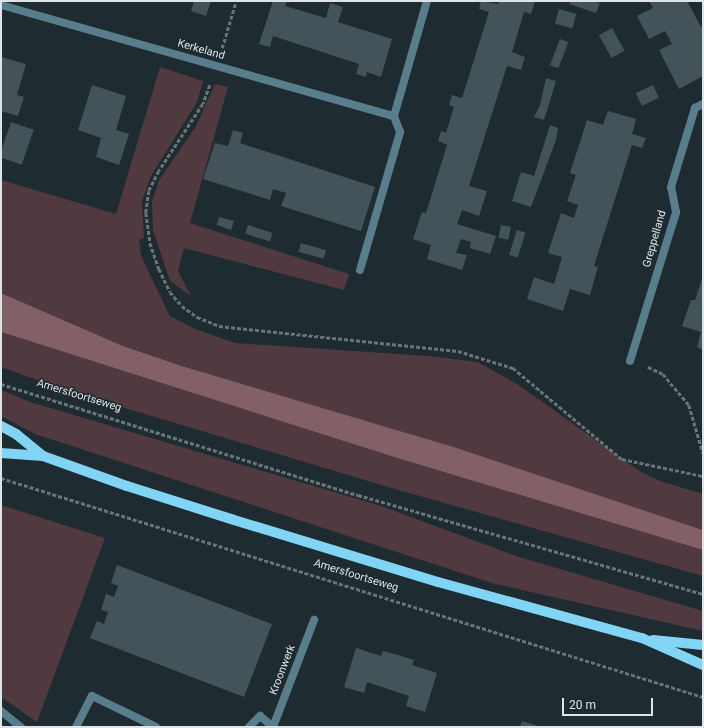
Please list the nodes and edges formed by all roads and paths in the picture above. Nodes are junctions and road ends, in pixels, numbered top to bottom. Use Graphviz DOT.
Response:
graph roads {
  1 [pos="236,1"];
  2 [pos="427,1"];
  3 [pos="1,6"];
  4 [pos="216,66"];
  5 [pos="703,104"];
  6 [pos="394,116"];
  7 [pos="360,270"];
  8 [pos="630,361"];
  9 [pos="1,384"];
  10 [pos="1,426"];
  11 [pos="1,453"];
  12 [pos="703,453"];
  13 [pos="44,456"];
  14 [pos="703,476"];
  15 [pos="1,478"];
  16 [pos="703,594"];
  17 [pos="314,620"];
  18 [pos="642,638"];
  19 [pos="703,645"];
  20 [pos="703,665"];
  21 [pos="703,697"];
  22 [pos="1,711"];
  23 [pos="21,727"];
  24 [pos="76,727"];
  25 [pos="156,727"];
  26 [pos="249,727"];
  27 [pos="273,727"];
  1 -- 4 [label="path"];
  2 -- 6 [label="street"];
  3 -- 4 [label="street, Kerkeland"];
  4 -- 6 [label="street, Kerkeland"];
  4 -- 14 [label="path"];
  5 -- 8 [label="street, Greppelland"];
  6 -- 7 [label="street"];
  8 -- 12 [label="path"];
  9 -- 16 [label="path, Amersfoortseweg"];
  10 -- 13 [label="main road, Amersfoortseweg"];
  11 -- 13 [label="main road, Amersfoortseweg"];
  13 -- 18 [label="main road, Amersfoortseweg"];
  15 -- 21 [label="path, Amersfoortseweg"];
  17 -- 27 [label="street, Kroonwerk"];
  18 -- 19 [label="main road, Amersfoortseweg"];
  18 -- 20 [label="main road, Amersfoortseweg"];
  22 -- 23 [label="street"];
  24 -- 25 [label="street"];
  26 -- 27 [label="street, Kroonwerk"];
}
